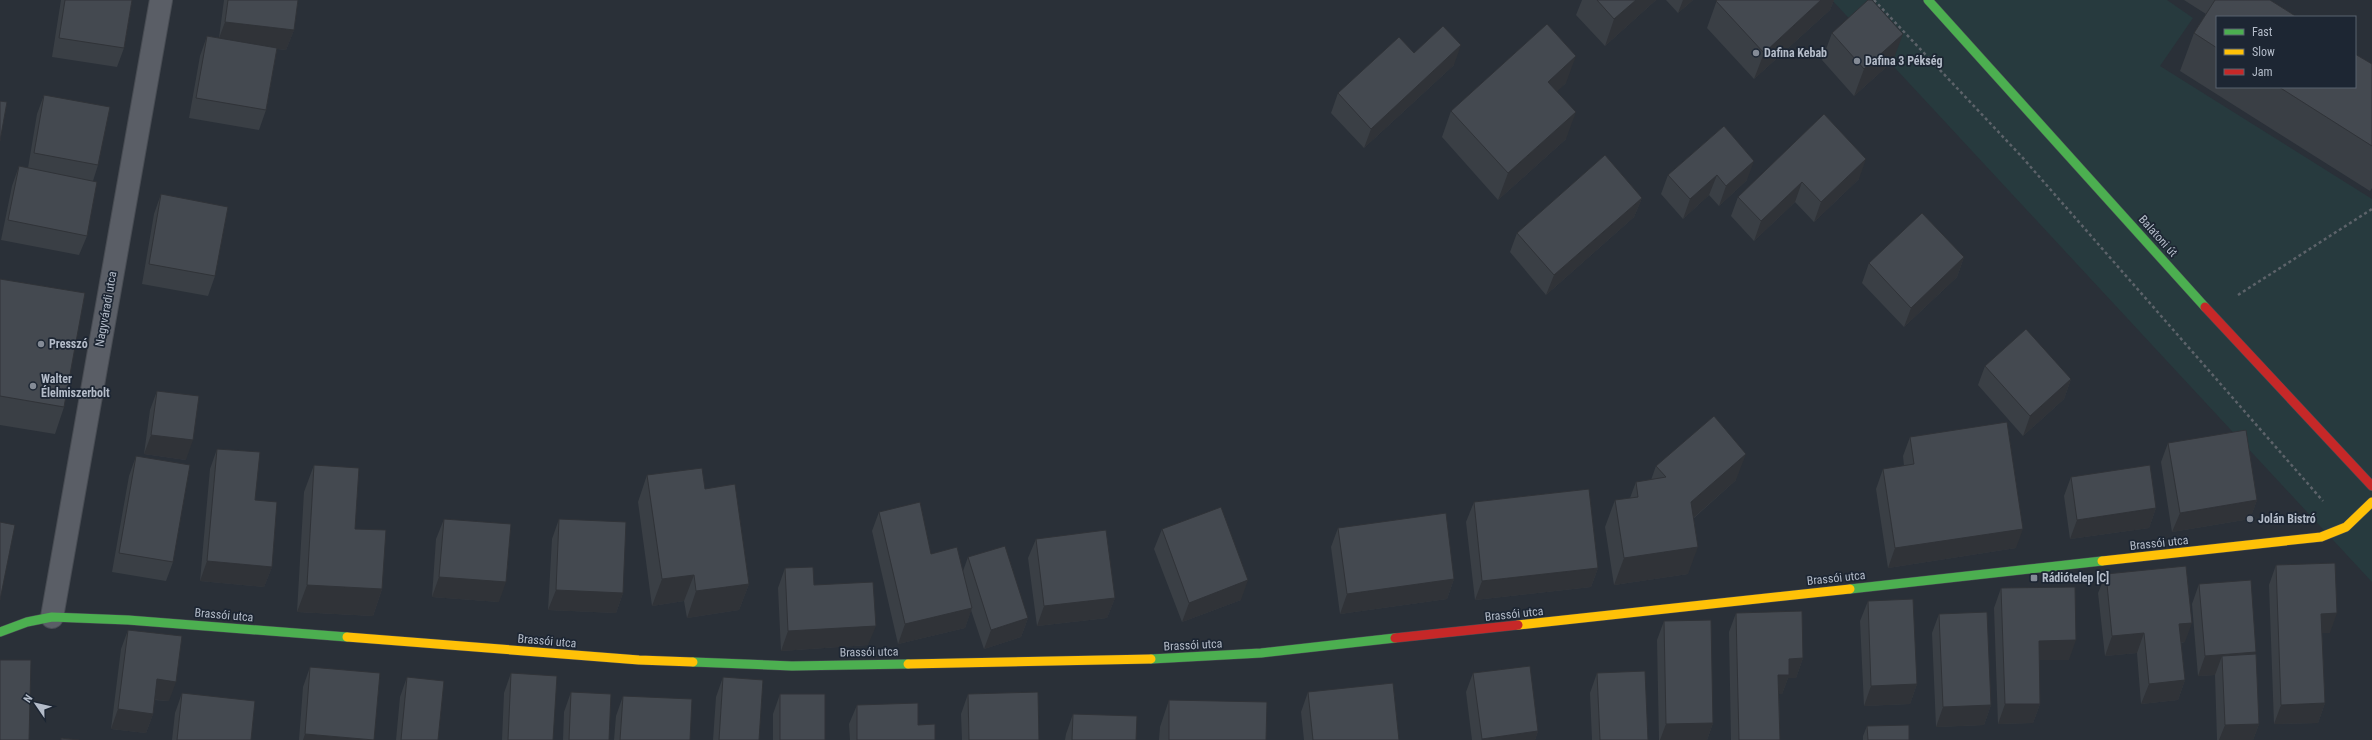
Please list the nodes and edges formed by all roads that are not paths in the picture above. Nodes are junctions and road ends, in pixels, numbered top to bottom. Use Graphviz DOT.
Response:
graph roads {
  1 [pos="161,0"];
  2 [pos="1928,0"];
  3 [pos="2372,486"];
  4 [pos="2372,502"];
  5 [pos="52,617"];
  6 [pos="0,632"];
  1 -- 5 [label="street, Nagyváradi utca"];
  2 -- 3 [label="street, Balatoni út"];
  4 -- 5 [label="street, Brassói utca"];
  5 -- 6 [label="street, Brassói utca"];
}
